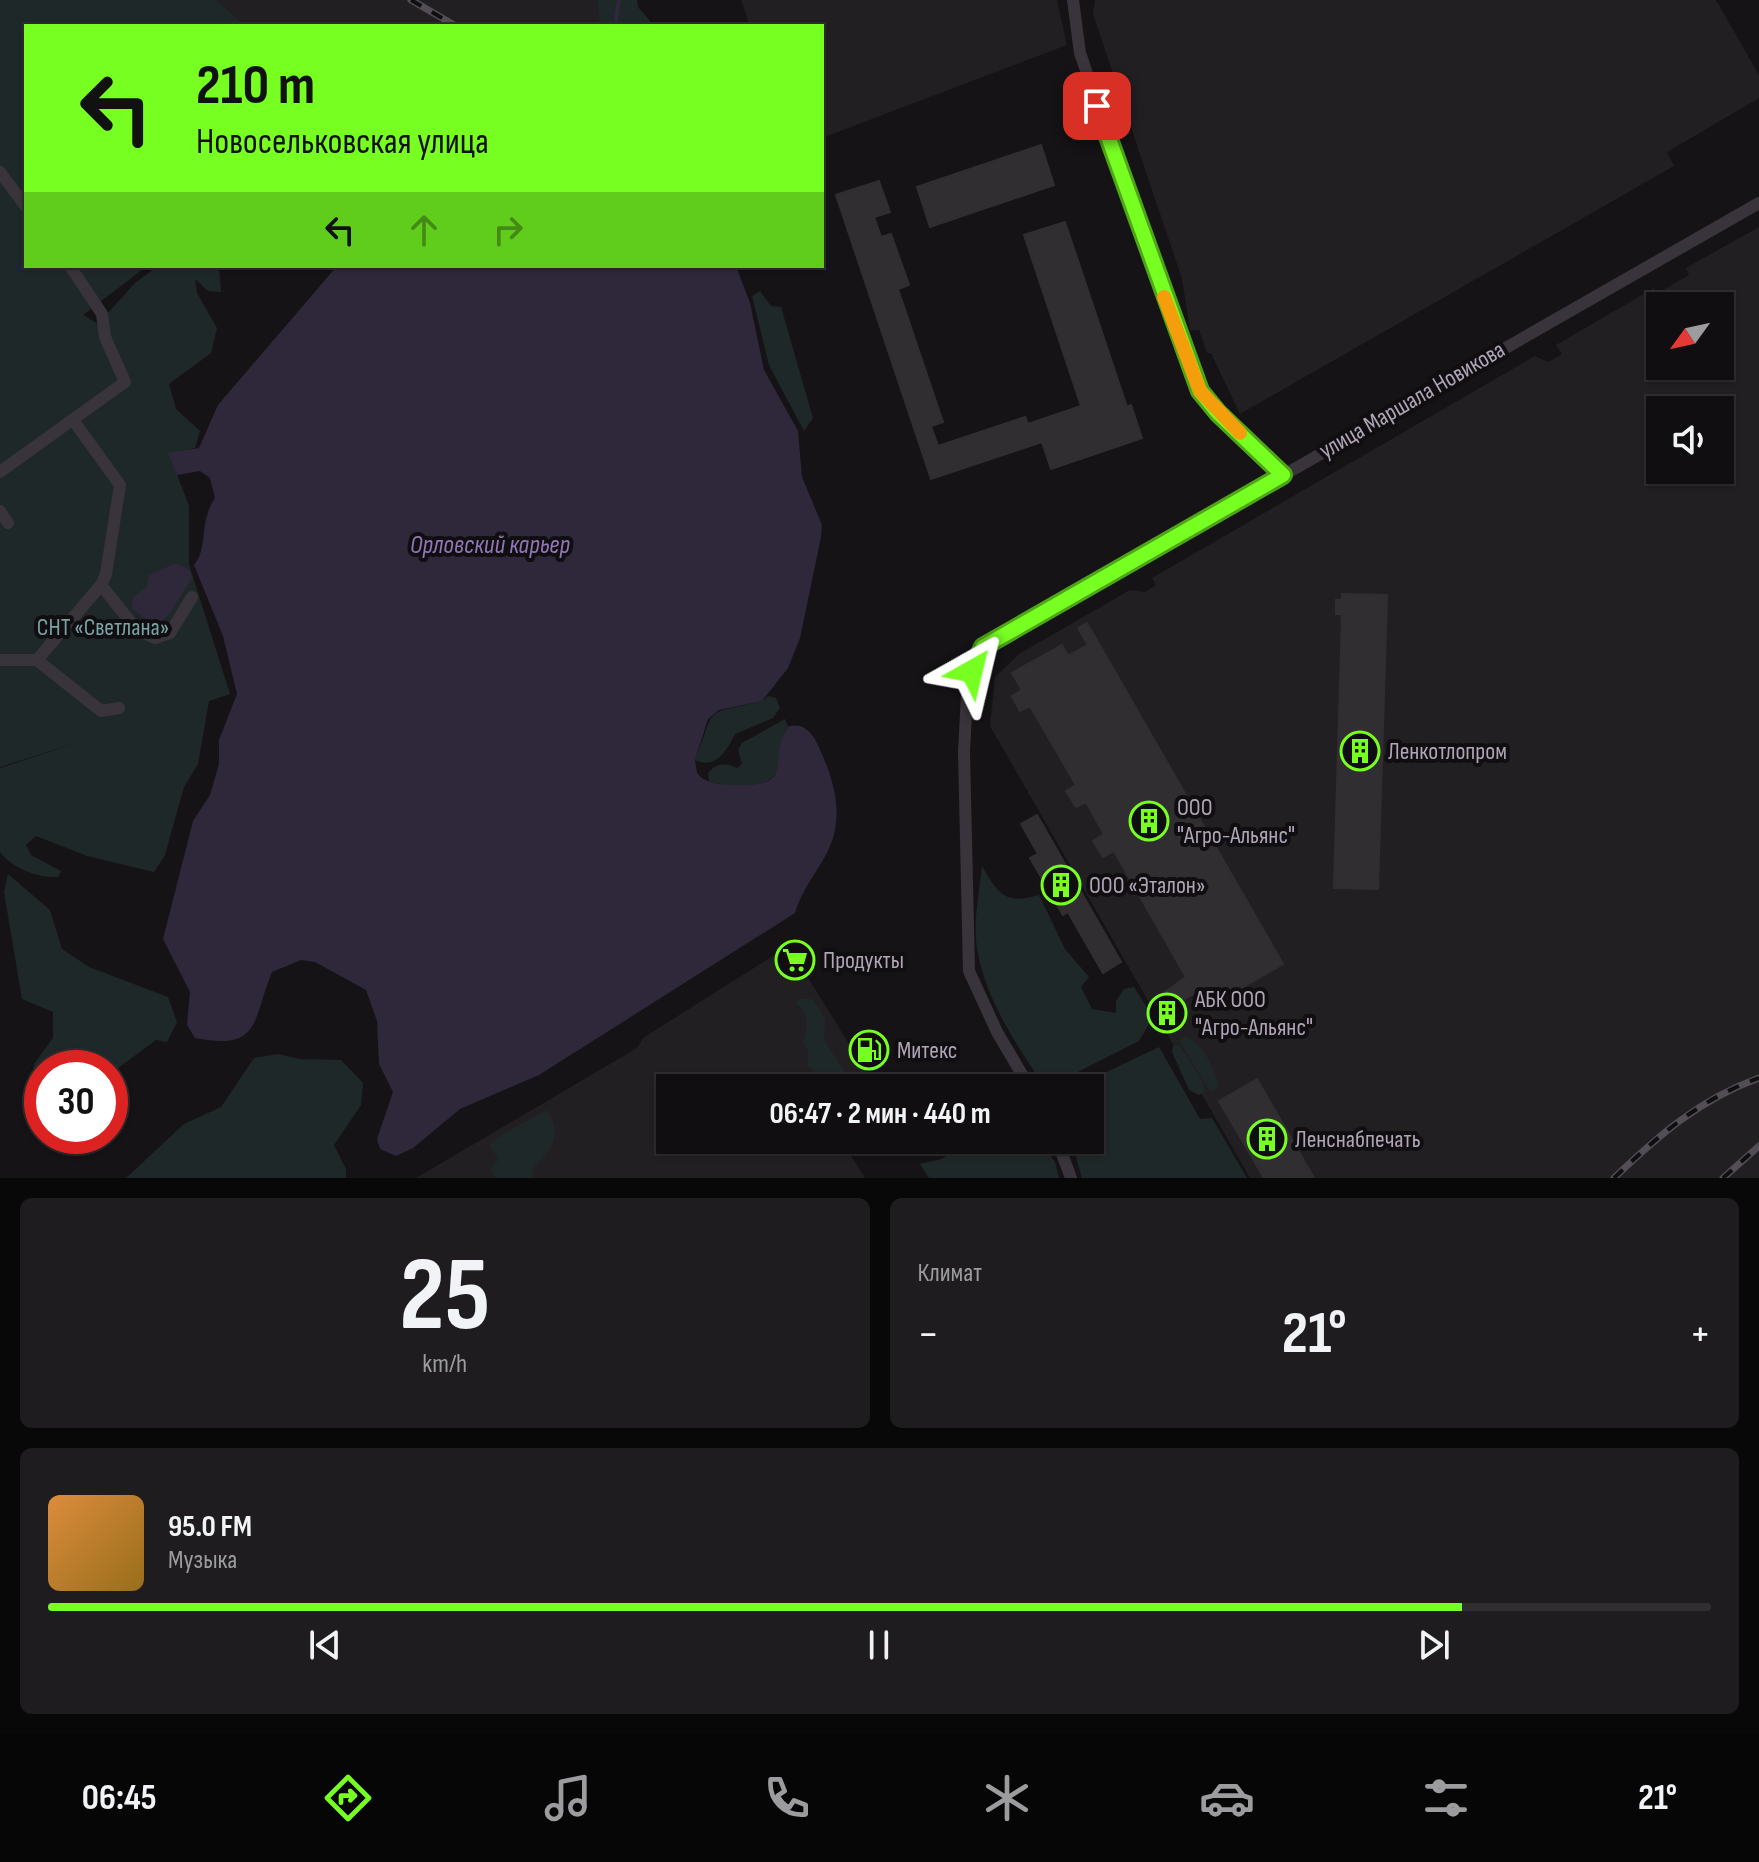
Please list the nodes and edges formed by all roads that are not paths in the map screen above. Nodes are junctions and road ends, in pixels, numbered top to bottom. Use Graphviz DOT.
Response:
graph roads {
  1 [pos="1073,0"];
  2 [pos="0,172"];
  3 [pos="1759,203"];
  4 [pos="24,204"];
  5 [pos="71,268"];
  6 [pos="73,420"];
  7 [pos="0,472"];
  8 [pos="1283,475"];
  9 [pos="0,511"];
  10 [pos="8,523"];
  11 [pos="101,585"];
  12 [pos="192,597"];
  13 [pos="0,660"];
  14 [pos="37,660"];
  15 [pos="119,708"];
  16 [pos="1022,1074"];
  17 [pos="1062,1154"];
  18 [pos="1071,1178"];
  1 -- 8 [label="street"];
  2 -- 4 [label="street"];
  3 -- 8 [label="street, улица Маршала Новикова"];
  5 -- 6 [label="street"];
  6 -- 7 [label="street"];
  6 -- 11 [label="street"];
  8 -- 16 [label="street, улица Маршала Новикова"];
  9 -- 10 [label="street"];
  11 -- 12 [label="street"];
  11 -- 14 [label="street"];
  13 -- 14 [label="street"];
  14 -- 15 [label="street"];
  17 -- 18 [label="street"];
}
